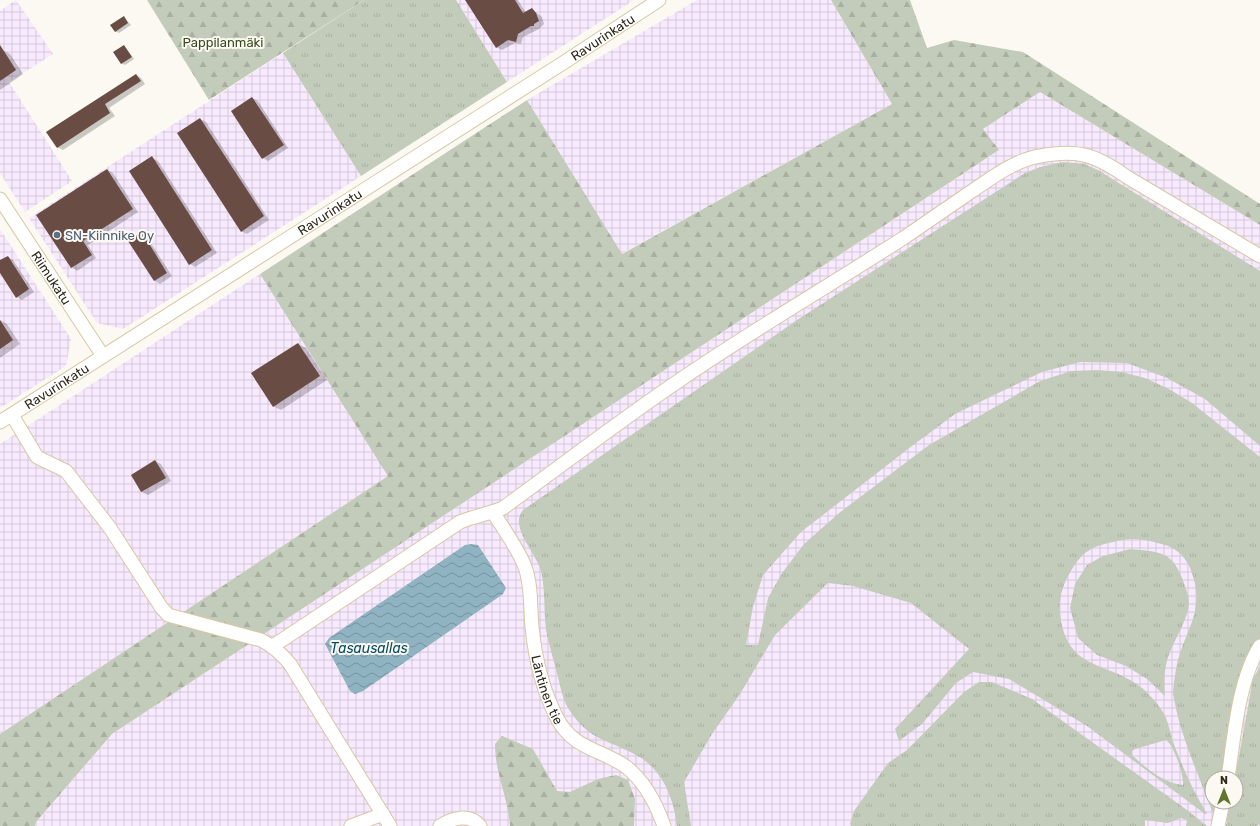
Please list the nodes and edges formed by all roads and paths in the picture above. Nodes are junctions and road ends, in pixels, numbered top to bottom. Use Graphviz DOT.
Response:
graph roads {
  1 [pos="659,0"];
  2 [pos="0,199"];
  3 [pos="1260,256"];
  4 [pos="103,356"];
  5 [pos="12,415"];
  6 [pos="0,422"];
  7 [pos="493,512"];
  8 [pos="273,646"];
  9 [pos="1260,646"];
  10 [pos="1229,770"];
  11 [pos="1221,810"];
  12 [pos="383,814"];
  13 [pos="351,826"];
  14 [pos="390,826"];
  15 [pos="440,826"];
  16 [pos="480,826"];
  17 [pos="664,826"];
  18 [pos="1218,826"];
  1 -- 4 [label="street, Ravurinkatu"];
  2 -- 4 [label="street, Riimukatu"];
  3 -- 7 [label="street"];
  4 -- 5 [label="street, Ravurinkatu"];
  5 -- 6 [label="street, Ravurinkatu"];
  5 -- 8 [label="street"];
  7 -- 8 [label="street"];
  7 -- 17 [label="street, Läntinen tie"];
  8 -- 12 [label="street"];
  9 -- 10 [label="street"];
  11 -- 18 [label="street"];
  12 -- 13 [label="street"];
  12 -- 14 [label="street"];
  15 -- 16 [label="street"];
}
